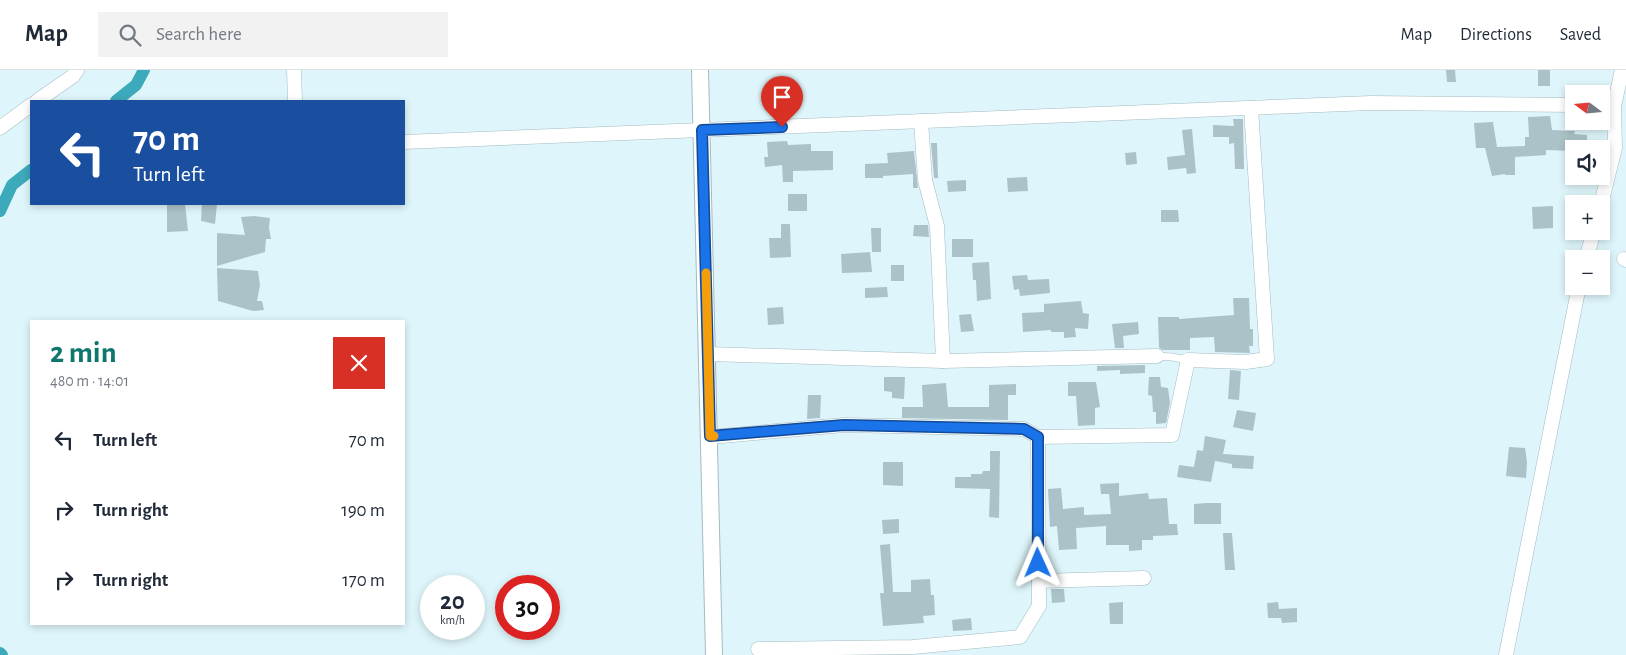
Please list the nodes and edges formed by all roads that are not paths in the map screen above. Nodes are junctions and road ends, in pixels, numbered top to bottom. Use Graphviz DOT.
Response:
graph roads {
  1 [pos="77,70"];
  2 [pos="294,70"];
  3 [pos="700,70"];
  4 [pos="1622,70"];
  5 [pos="38,100"];
  6 [pos="294,100"];
  7 [pos="1610,101"];
  8 [pos="1565,106"];
  9 [pos="30,107"];
  10 [pos="1251,108"];
  11 [pos="1610,118"];
  12 [pos="921,121"];
  13 [pos="0,128"];
  14 [pos="702,130"];
  15 [pos="405,142"];
  16 [pos="1603,195"];
  17 [pos="1577,295"];
  18 [pos="708,354"];
  19 [pos="1157,356"];
  20 [pos="1188,360"];
  21 [pos="943,362"];
  22 [pos="710,436"];
  23 [pos="1038,437"];
  24 [pos="1144,578"];
  25 [pos="1039,581"];
  26 [pos="758,649"];
  27 [pos="714,655"];
  28 [pos="1506,655"];
  1 -- 5 [label="street"];
  2 -- 6 [label="street"];
  3 -- 14 [label="street"];
  4 -- 7 [label="street"];
  8 -- 10 [label="street"];
  9 -- 13 [label="street"];
  10 -- 12 [label="street"];
  10 -- 20 [label="street"];
  11 -- 16 [label="street"];
  12 -- 14 [label="street"];
  12 -- 21 [label="street"];
  14 -- 15 [label="street"];
  14 -- 18 [label="street"];
  17 -- 28 [label="street"];
  18 -- 21 [label="street"];
  18 -- 22 [label="street"];
  19 -- 20 [label="lane"];
  19 -- 21 [label="street"];
  20 -- 23 [label="street"];
  22 -- 23 [label="street"];
  22 -- 27 [label="street"];
  23 -- 25 [label="street"];
  24 -- 25 [label="street"];
  25 -- 26 [label="street"];
}
